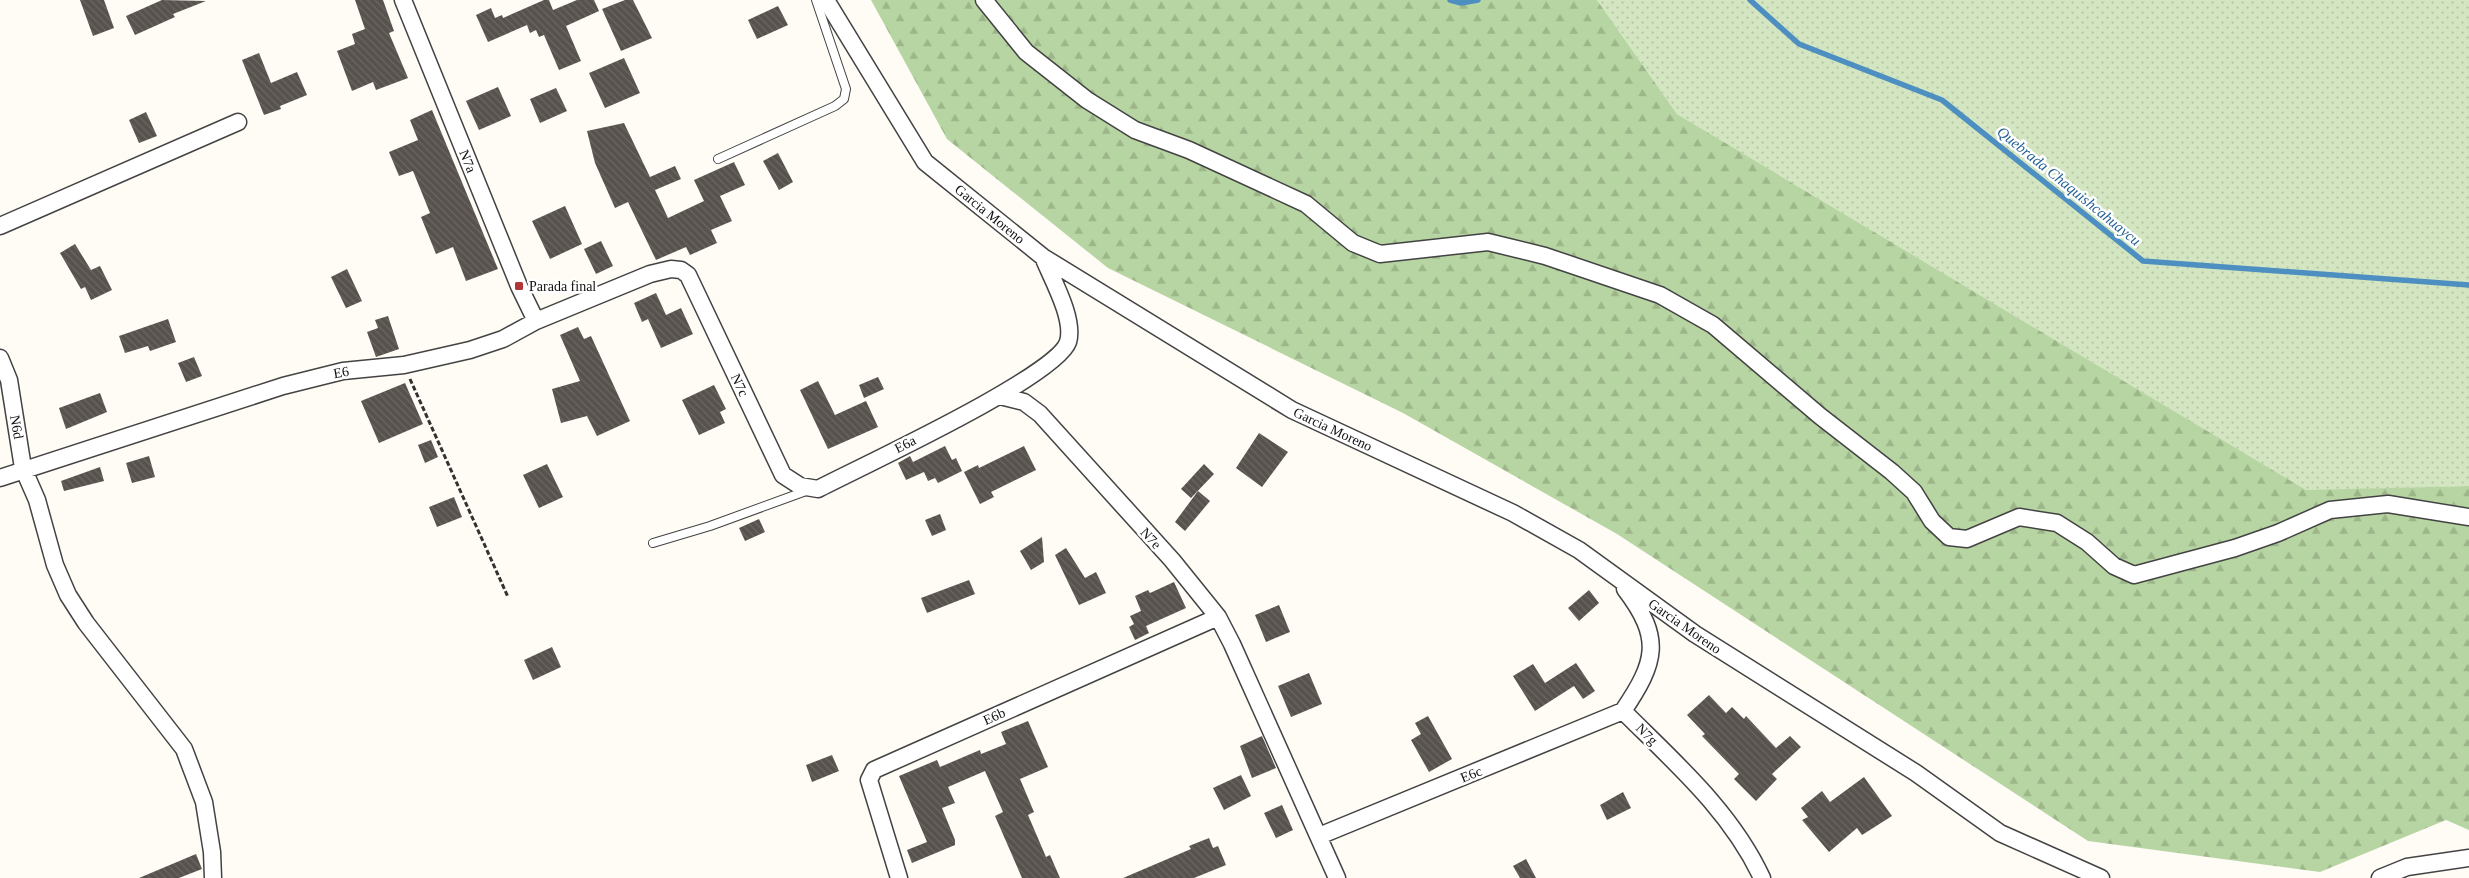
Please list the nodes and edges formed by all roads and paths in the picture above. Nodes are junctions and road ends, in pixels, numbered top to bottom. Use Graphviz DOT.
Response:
graph roads {
  1 [pos="403,0"];
  2 [pos="816,0"];
  3 [pos="826,0"];
  4 [pos="984,0"];
  5 [pos="238,122"];
  6 [pos="718,159"];
  7 [pos="0,226"];
  8 [pos="1043,256"];
  9 [pos="680,270"];
  10 [pos="536,320"];
  11 [pos="0,358"];
  12 [pos="404,365"];
  13 [pos="1000,396"];
  14 [pos="23,468"];
  15 [pos="0,478"];
  16 [pos="810,489"];
  17 [pos="2469,518"];
  18 [pos="653,543"];
  19 [pos="1615,576"];
  20 [pos="508,597"];
  21 [pos="1218,617"];
  22 [pos="1623,710"];
  23 [pos="1318,836"];
  24 [pos="2469,858"];
  25 [pos="213,878"];
  26 [pos="899,878"];
  27 [pos="1337,878"];
  28 [pos="1762,878"];
  29 [pos="2101,878"];
  30 [pos="2380,878"];
  1 -- 10 [label="street, N7a"];
  2 -- 6 [label="lane"];
  3 -- 8 [label="street, Garcia Moreno"];
  4 -- 17 [label="street"];
  5 -- 7 [label="street"];
  8 -- 13 [label="street"];
  8 -- 19 [label="street, Garcia Moreno"];
  9 -- 10 [label="street, E6"];
  9 -- 16 [label="street, N7c"];
  10 -- 12 [label="street, E6"];
  11 -- 14 [label="street, N6d"];
  12 -- 14 [label="street, E6"];
  12 -- 20 [label="path"];
  13 -- 16 [label="street, E6a"];
  13 -- 21 [label="street, N7e"];
  14 -- 15 [label="street, E6"];
  14 -- 25 [label="street, N6d"];
  16 -- 18 [label="lane"];
  19 -- 22 [label="street"];
  19 -- 29 [label="street, Garcia Moreno"];
  21 -- 23 [label="street, N7e"];
  21 -- 26 [label="street, E6b"];
  22 -- 23 [label="street, E6c"];
  22 -- 28 [label="street, N7g"];
  23 -- 27 [label="street, N7e"];
  24 -- 30 [label="street"];
}
